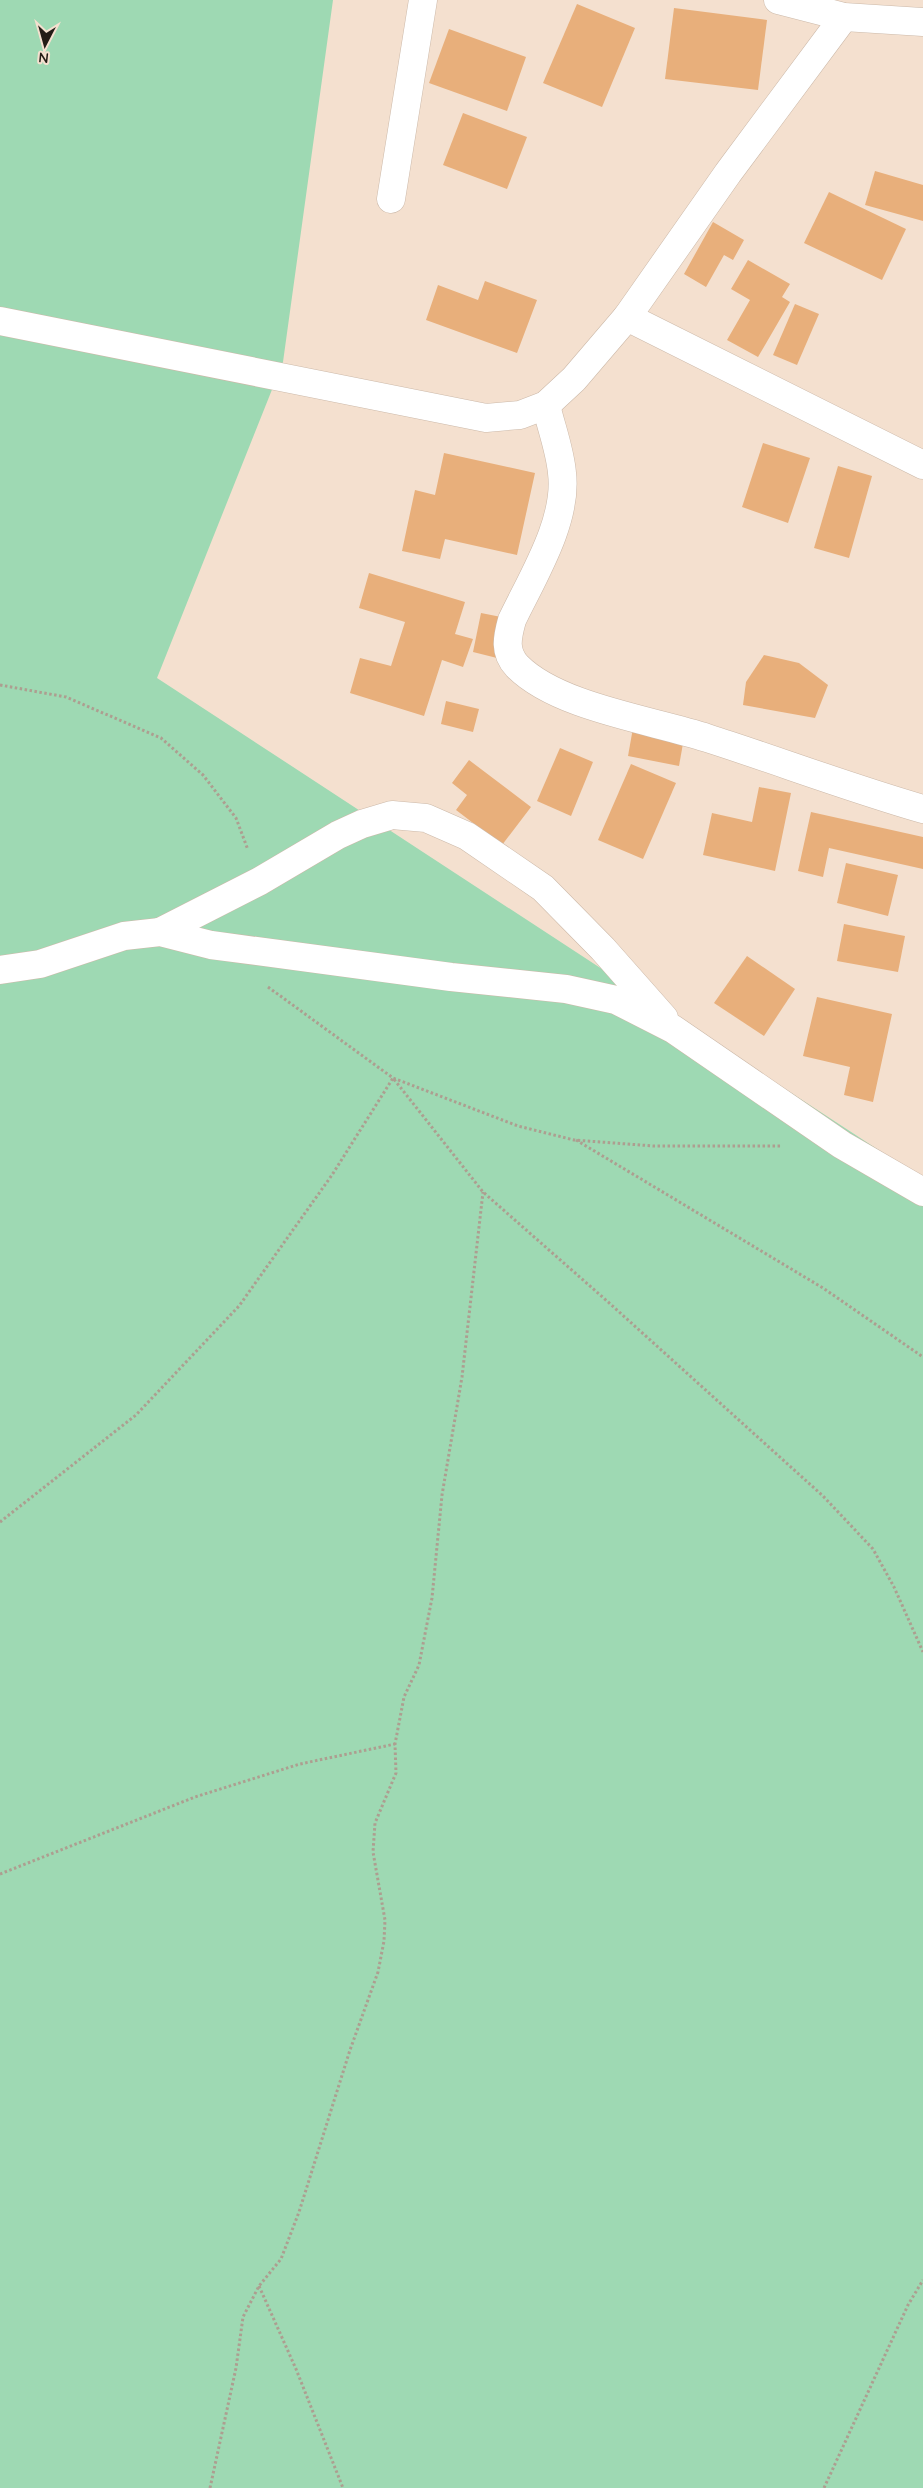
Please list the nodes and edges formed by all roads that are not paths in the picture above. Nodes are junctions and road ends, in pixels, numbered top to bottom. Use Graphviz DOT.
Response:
graph roads {
  1 [pos="423,0"];
  2 [pos="778,0"];
  3 [pos="914,14"];
  4 [pos="844,17"];
  5 [pos="391,199"];
  6 [pos="627,317"];
  7 [pos="0,321"];
  8 [pos="546,406"];
  9 [pos="923,465"];
  10 [pos="923,809"];
  11 [pos="160,932"];
  12 [pos="0,970"];
  13 [pos="673,1028"];
  14 [pos="923,1192"];
  1 -- 5 [label="street"];
  2 -- 4 [label="street"];
  3 -- 4 [label="street"];
  4 -- 6 [label="street"];
  6 -- 8 [label="street"];
  6 -- 9 [label="street"];
  7 -- 8 [label="street"];
  8 -- 10 [label="street"];
  11 -- 12 [label="street"];
  11 -- 13 [label="street"];
  11 -- 13 [label="street"];
  13 -- 14 [label="street"];
}
